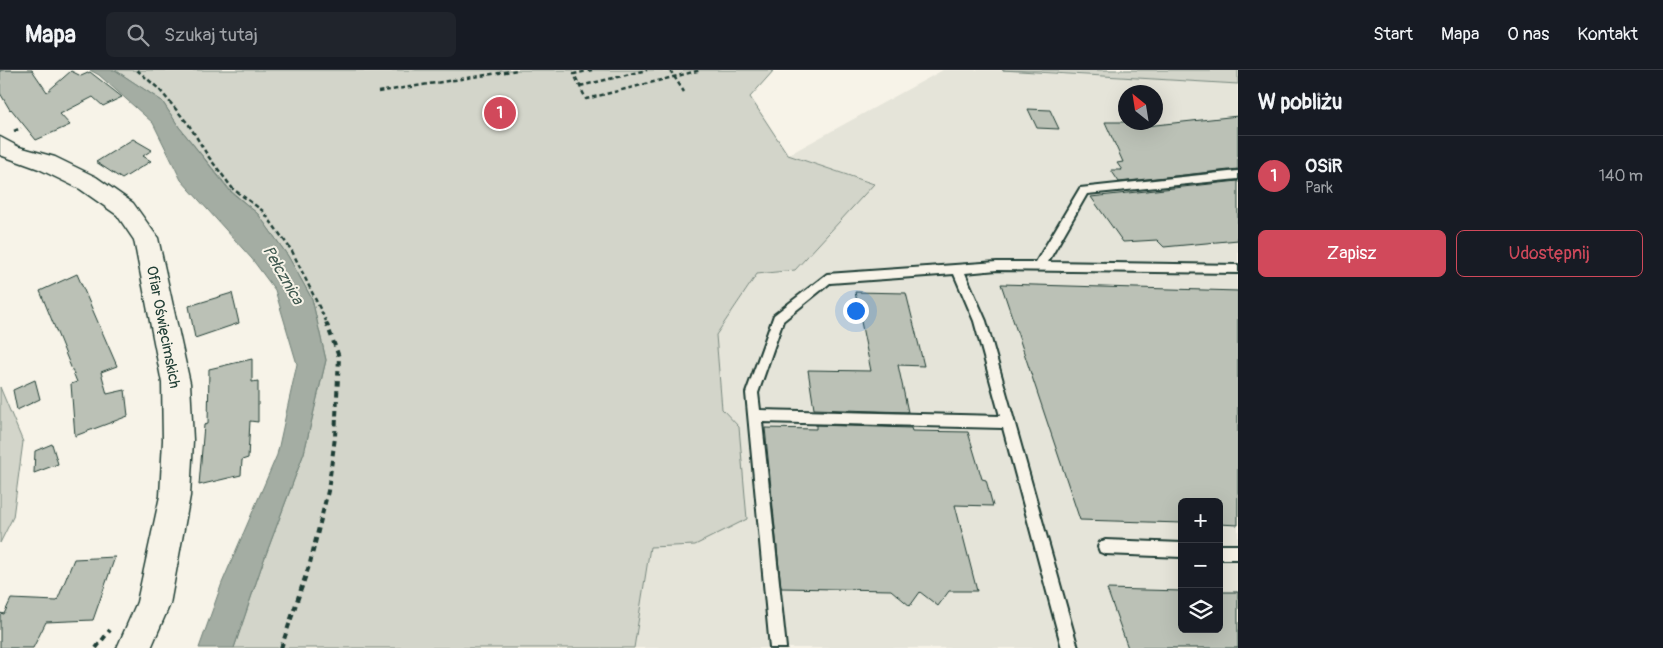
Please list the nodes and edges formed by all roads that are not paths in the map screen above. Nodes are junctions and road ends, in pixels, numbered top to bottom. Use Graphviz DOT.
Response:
graph roads {
  1 [pos="0,145"];
  2 [pos="1238,175"];
  3 [pos="1040,266"];
  4 [pos="958,269"];
  5 [pos="1238,270"];
  6 [pos="754,416"];
  7 [pos="1008,422"];
  8 [pos="1105,547"];
  9 [pos="1178,550"];
  10 [pos="1223,552"];
  11 [pos="1238,552"];
  12 [pos="134,648"];
  13 [pos="778,648"];
  14 [pos="1070,648"];
  1 -- 12 [label="street, Ofiar Oświęcimskich"];
  2 -- 3 [label="lane"];
  3 -- 4 [label="lane"];
  3 -- 5 [label="lane"];
  4 -- 6 [label="lane"];
  4 -- 7 [label="lane"];
  6 -- 7 [label="lane"];
  6 -- 13 [label="lane"];
  7 -- 14 [label="lane"];
  8 -- 9 [label="lane"];
  10 -- 11 [label="lane"];
}
